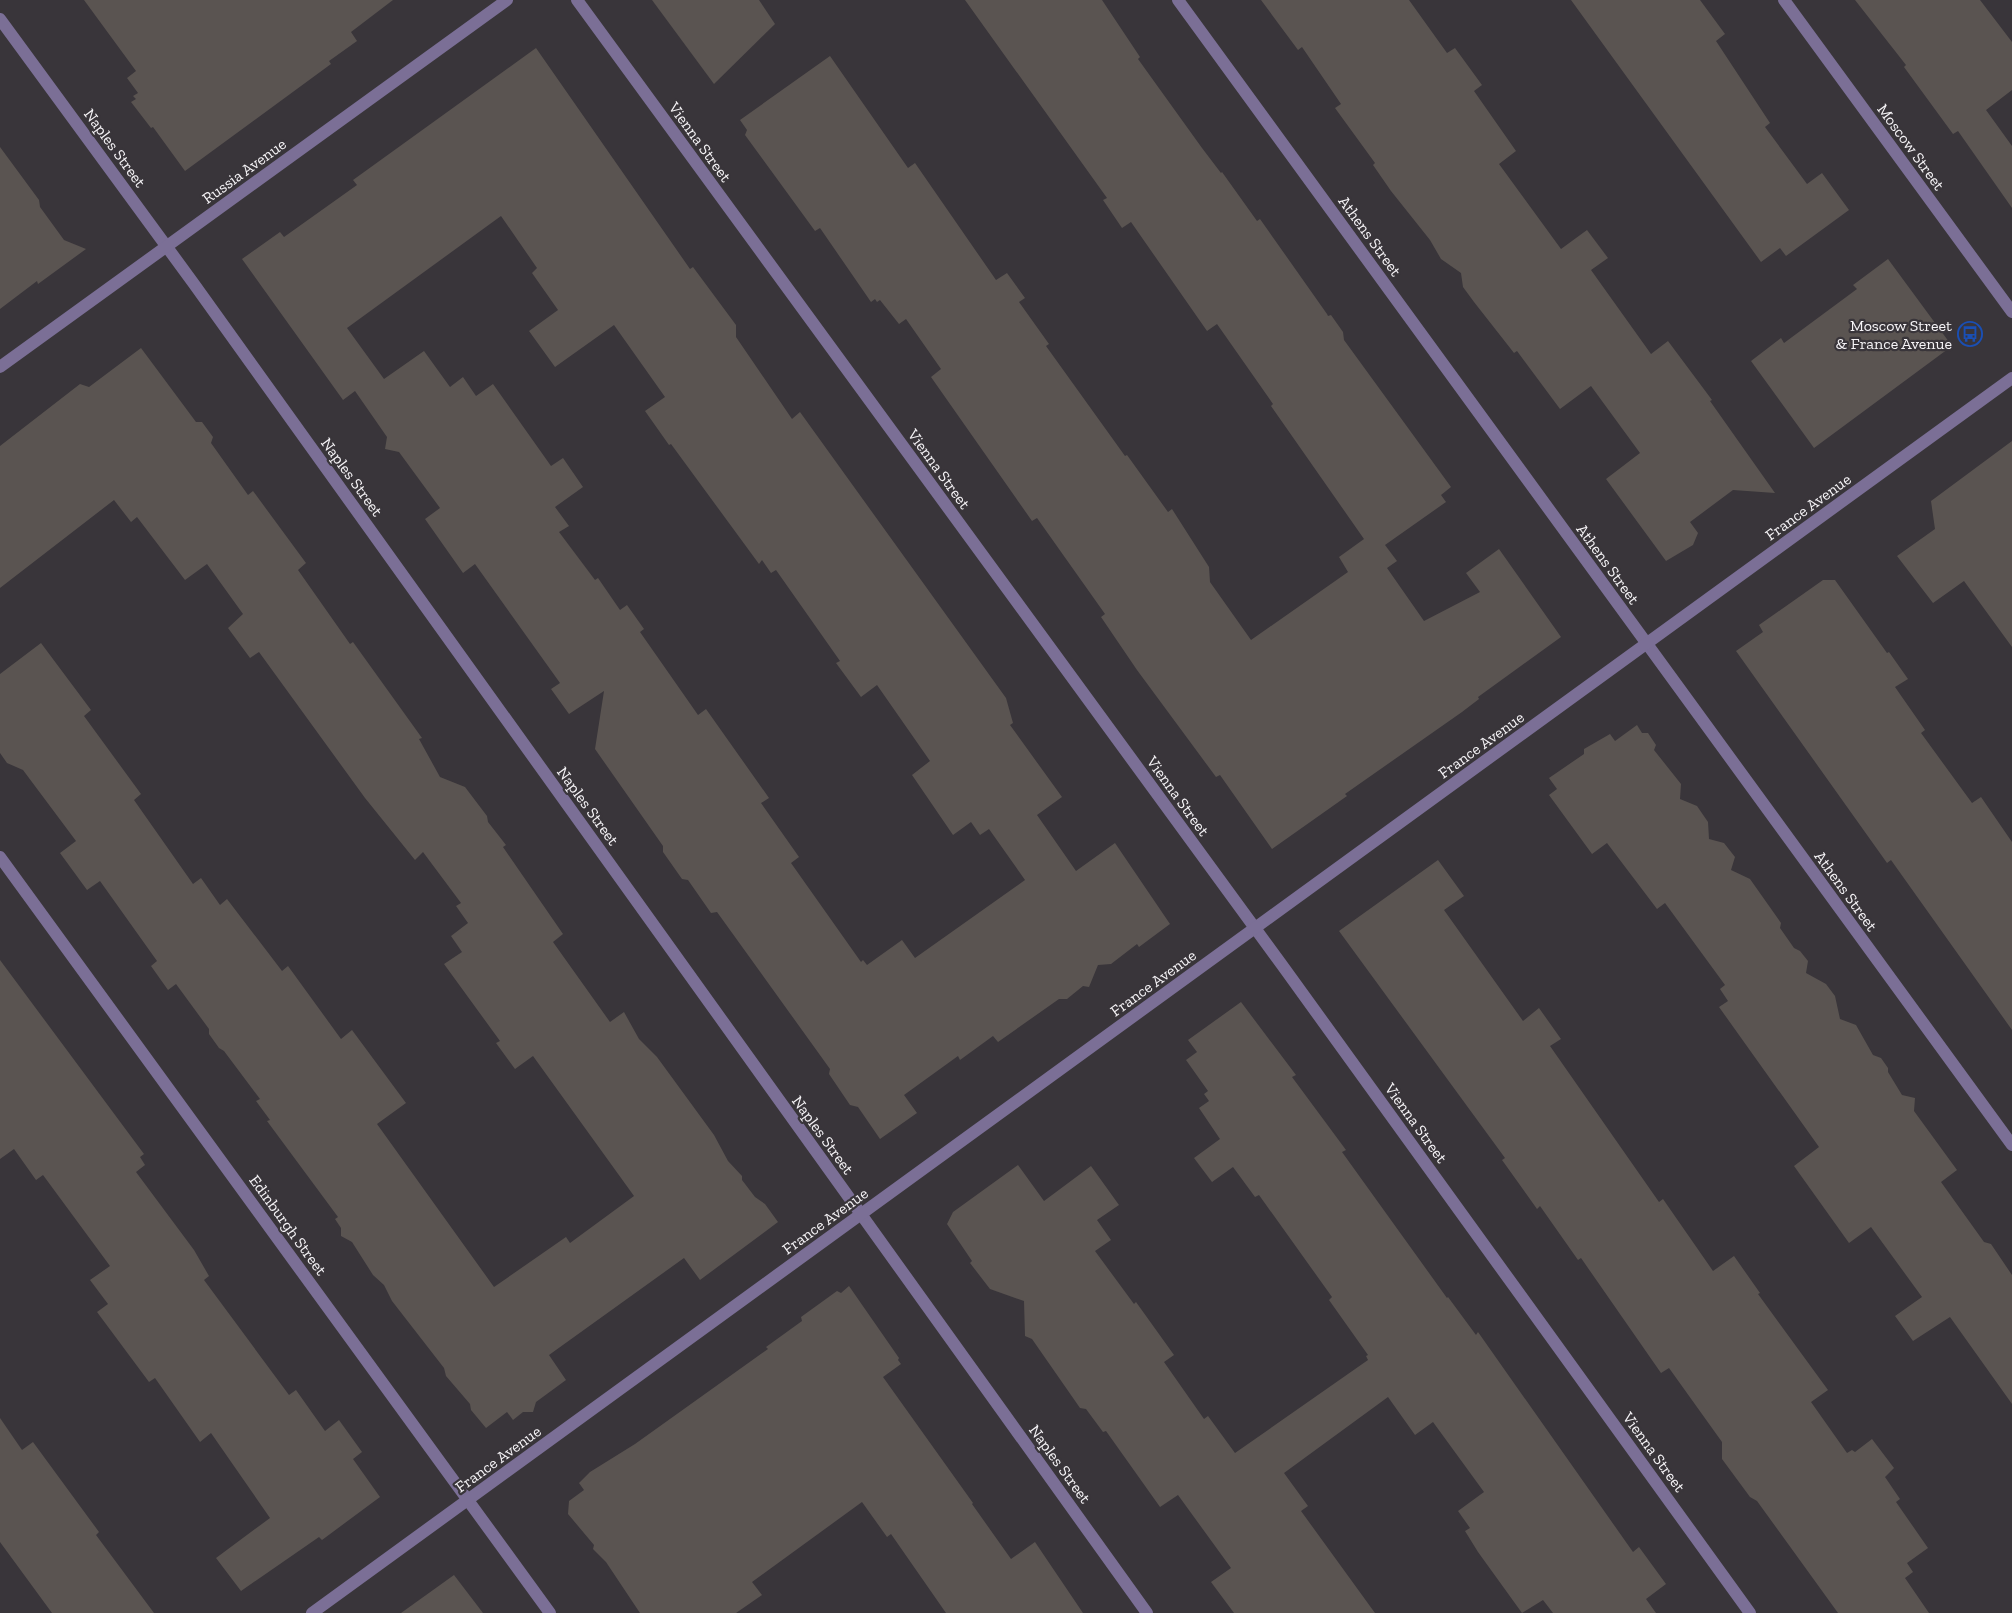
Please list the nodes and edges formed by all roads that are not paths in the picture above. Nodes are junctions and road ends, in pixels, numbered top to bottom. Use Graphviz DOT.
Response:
graph roads {
  1 [pos="507,0"];
  2 [pos="577,0"];
  3 [pos="1178,0"];
  4 [pos="1784,0"];
  5 [pos="0,19"];
  6 [pos="167,247"];
  7 [pos="2012,312"];
  8 [pos="0,367"];
  9 [pos="2012,378"];
  10 [pos="1647,645"];
  11 [pos="0,857"];
  12 [pos="1255,928"];
  13 [pos="2012,1146"];
  14 [pos="860,1215"];
  15 [pos="468,1501"];
  16 [pos="312,1613"];
  17 [pos="550,1613"];
  18 [pos="1147,1613"];
  19 [pos="1750,1613"];
  1 -- 6 [label="street, Russia Avenue"];
  2 -- 12 [label="street, Vienna Street"];
  3 -- 10 [label="street, Athens Street"];
  4 -- 7 [label="street, Moscow Street"];
  5 -- 6 [label="street, Naples Street"];
  6 -- 8 [label="street, Russia Avenue"];
  6 -- 14 [label="street, Naples Street"];
  9 -- 10 [label="street, France Avenue"];
  10 -- 12 [label="street, France Avenue"];
  10 -- 13 [label="street, Athens Street"];
  11 -- 15 [label="street, Edinburgh Street"];
  12 -- 14 [label="street, France Avenue"];
  12 -- 19 [label="street, Vienna Street"];
  14 -- 15 [label="street, France Avenue"];
  14 -- 18 [label="street, Naples Street"];
  15 -- 16 [label="street, France Avenue"];
  15 -- 17 [label="street, Edinburgh Street"];
}
